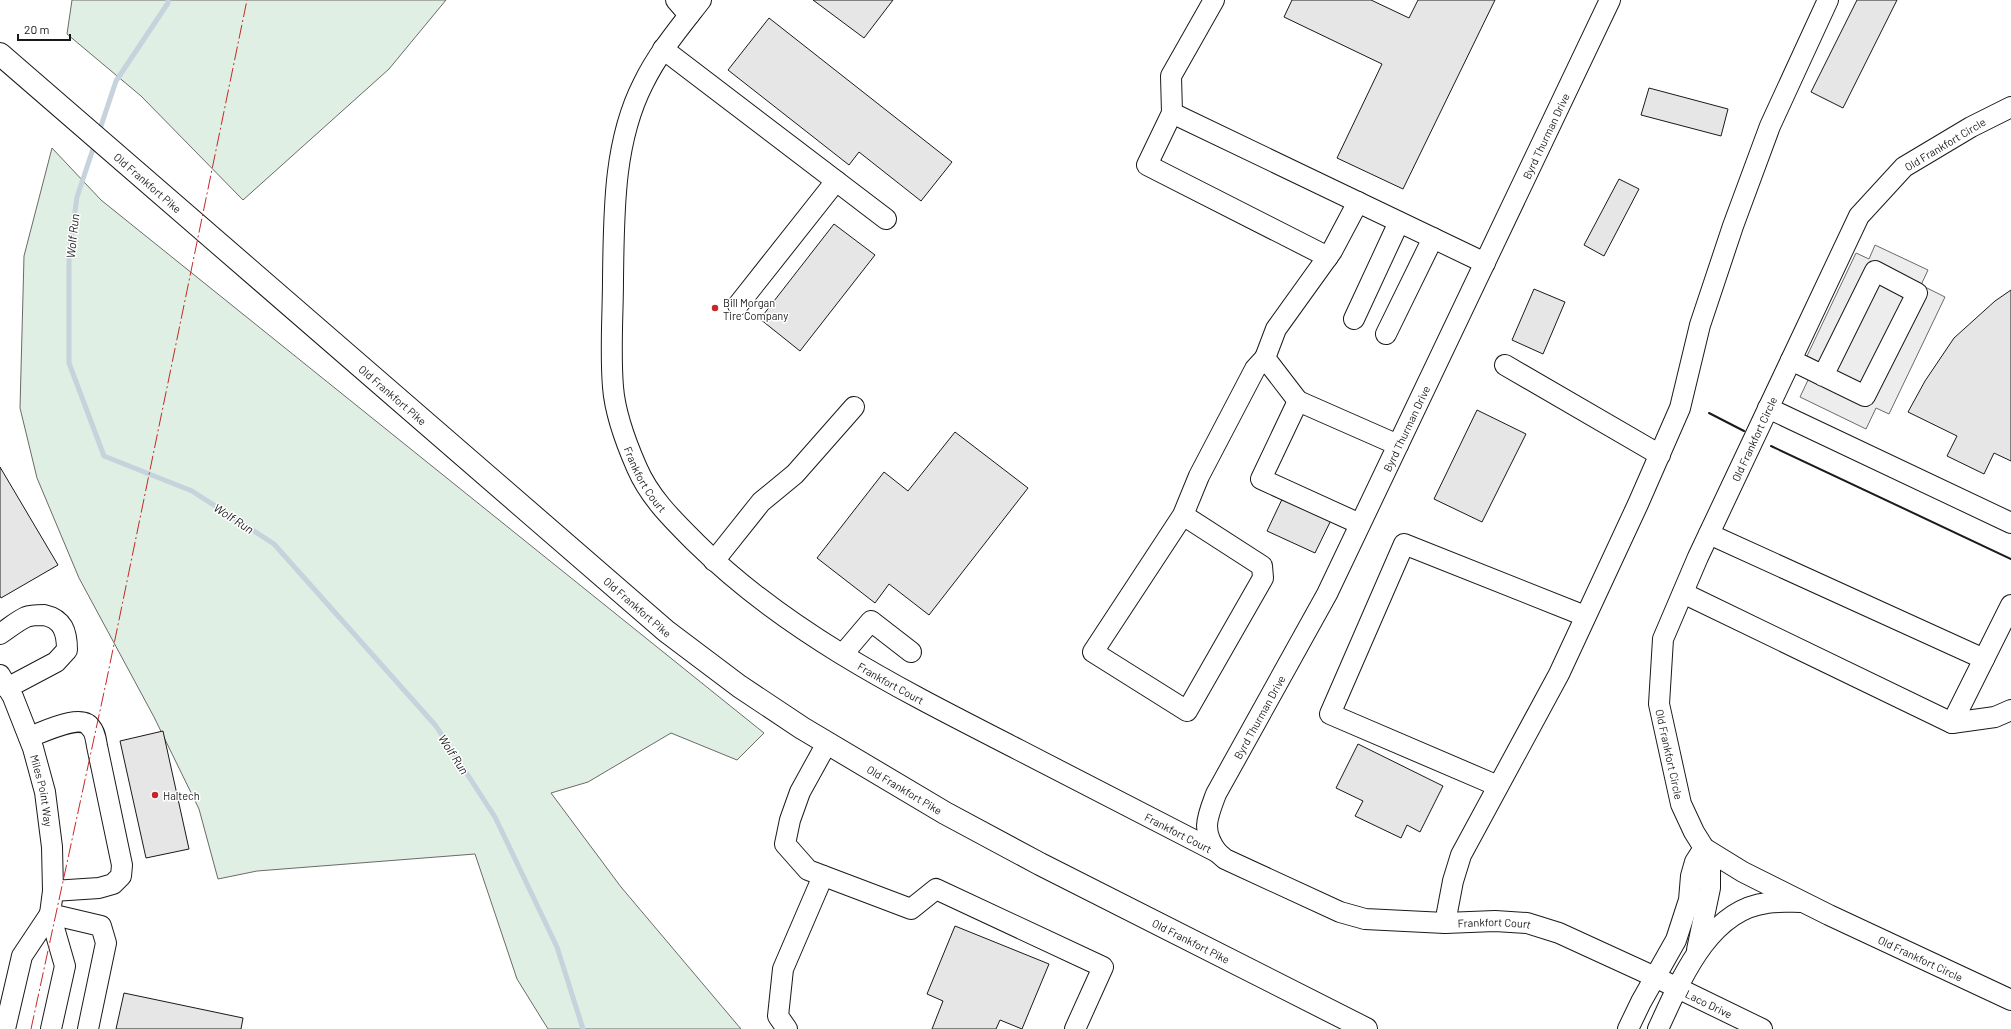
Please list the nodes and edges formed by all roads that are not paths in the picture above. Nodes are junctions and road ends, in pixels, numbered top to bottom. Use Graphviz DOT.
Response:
graph roads {
  1 [pos="676,0"];
  2 [pos="1214,0"];
  3 [pos="1610,0"];
  4 [pos="1828,0"];
  5 [pos="695,8"];
  6 [pos="663,48"];
  7 [pos="0,54"];
  8 [pos="2011,107"];
  9 [pos="1172,113"];
  10 [pos="836,181"];
  11 [pos="1358,202"];
  12 [pos="886,219"];
  13 [pos="1399,222"];
  14 [pos="1433,238"];
  15 [pos="1328,257"];
  16 [pos="1485,263"];
  17 [pos="738,305"];
  18 [pos="1354,319"];
  19 [pos="1386,334"];
  20 [pos="1265,358"];
  21 [pos="1791,360"];
  22 [pos="1504,365"];
  23 [pos="1823,376"];
  24 [pos="1298,401"];
  25 [pos="854,407"];
  26 [pos="1768,408"];
  27 [pos="1398,445"];
  28 [pos="1660,454"];
  29 [pos="1183,515"];
  30 [pos="2011,523"];
  31 [pos="1360,524"];
  32 [pos="1709,534"];
  33 [pos="714,561"];
  34 [pos="1683,593"];
  35 [pos="2011,605"];
  36 [pos="1585,616"];
  37 [pos="0,634"];
  38 [pos="912,652"];
  39 [pos="843,654"];
  40 [pos="1984,659"];
  41 [pos="4,681"];
  42 [pos="2011,710"];
  43 [pos="1952,723"];
  44 [pos="29,738"];
  45 [pos="827,743"];
  46 [pos="1498,786"];
  47 [pos="1704,848"];
  48 [pos="1217,852"];
  49 [pos="823,876"];
  50 [pos="53,891"];
  51 [pos="1803,902"];
  52 [pos="50,914"];
  53 [pos="1445,923"];
  54 [pos="1696,953"];
  55 [pos="1656,977"];
  56 [pos="1677,988"];
  57 [pos="2011,1000"];
  58 [pos="6,1029"];
  59 [pos="51,1029"];
  60 [pos="88,1029"];
  61 [pos="787,1029"];
  62 [pos="1075,1029"];
  63 [pos="1366,1029"];
  64 [pos="1628,1029"];
  65 [pos="1658,1029"];
  66 [pos="1762,1029"];
  1 -- 5 [label="street"];
  2 -- 9 [label="street"];
  3 -- 16 [label="street, Byrd Thurman Drive"];
  4 -- 28 [label="street"];
  5 -- 6 [label="street, Frankfort Court"];
  6 -- 10 [label="street"];
  6 -- 33 [label="street, Frankfort Court"];
  7 -- 45 [label="main road, Old Frankfort Pike"];
  8 -- 21 [label="street, Old Frankfort Circle"];
  9 -- 11 [label="street"];
  9 -- 15 [label="street"];
  10 -- 12 [label="street"];
  10 -- 17 [label="street"];
  11 -- 13 [label="street"];
  11 -- 15 [label="street"];
  13 -- 14 [label="street"];
  13 -- 18 [label="street"];
  14 -- 16 [label="street"];
  14 -- 19 [label="street"];
  15 -- 20 [label="street"];
  16 -- 27 [label="street, Byrd Thurman Drive"];
  20 -- 24 [label="street"];
  20 -- 29 [label="street"];
  21 -- 23 [label="street"];
  21 -- 26 [label="street, Old Frankfort Circle"];
  22 -- 28 [label="street"];
  23 -- 23 [label="street"];
  24 -- 27 [label="street"];
  24 -- 31 [label="street"];
  25 -- 33 [label="street"];
  26 -- 30 [label="street"];
  26 -- 32 [label="street, Old Frankfort Circle"];
  27 -- 31 [label="street, Byrd Thurman Drive"];
  28 -- 36 [label="street"];
  29 -- 29 [label="street"];
  31 -- 48 [label="street, Byrd Thurman Drive"];
  32 -- 34 [label="street, Old Frankfort Circle"];
  32 -- 40 [label="street"];
  33 -- 39 [label="street, Frankfort Court"];
  34 -- 43 [label="street"];
  34 -- 47 [label="street, Old Frankfort Circle"];
  35 -- 40 [label="street"];
  36 -- 46 [label="street"];
  36 -- 46 [label="street"];
  37 -- 41 [label="street"];
  38 -- 39 [label="street"];
  39 -- 48 [label="street, Frankfort Court"];
  40 -- 43 [label="street"];
  41 -- 44 [label="street, Miles Point Way"];
  42 -- 43 [label="street"];
  44 -- 50 [label="street, Miles Point Way"];
  44 -- 50 [label="street"];
  45 -- 49 [label="street"];
  45 -- 63 [label="main road, Old Frankfort Pike"];
  46 -- 53 [label="street"];
  47 -- 51 [label="street, Old Frankfort Circle"];
  47 -- 54 [label="street, Old Frankfort Circle"];
  47 -- 55 [label="street"];
  48 -- 53 [label="street, Frankfort Court"];
  49 -- 61 [label="street"];
  49 -- 62 [label="street"];
  50 -- 52 [label="street, Miles Point Way"];
  51 -- 54 [label="street"];
  51 -- 57 [label="street, Old Frankfort Circle"];
  52 -- 58 [label="street, Miles Point Way"];
  52 -- 59 [label="street, Miles Point Way"];
  52 -- 60 [label="street"];
  53 -- 55 [label="street, Frankfort Court"];
  54 -- 56 [label="street"];
  55 -- 56 [label="street, Frankfort Court"];
  55 -- 64 [label="street"];
  56 -- 65 [label="street"];
  56 -- 66 [label="street, Laco Drive"];
}
